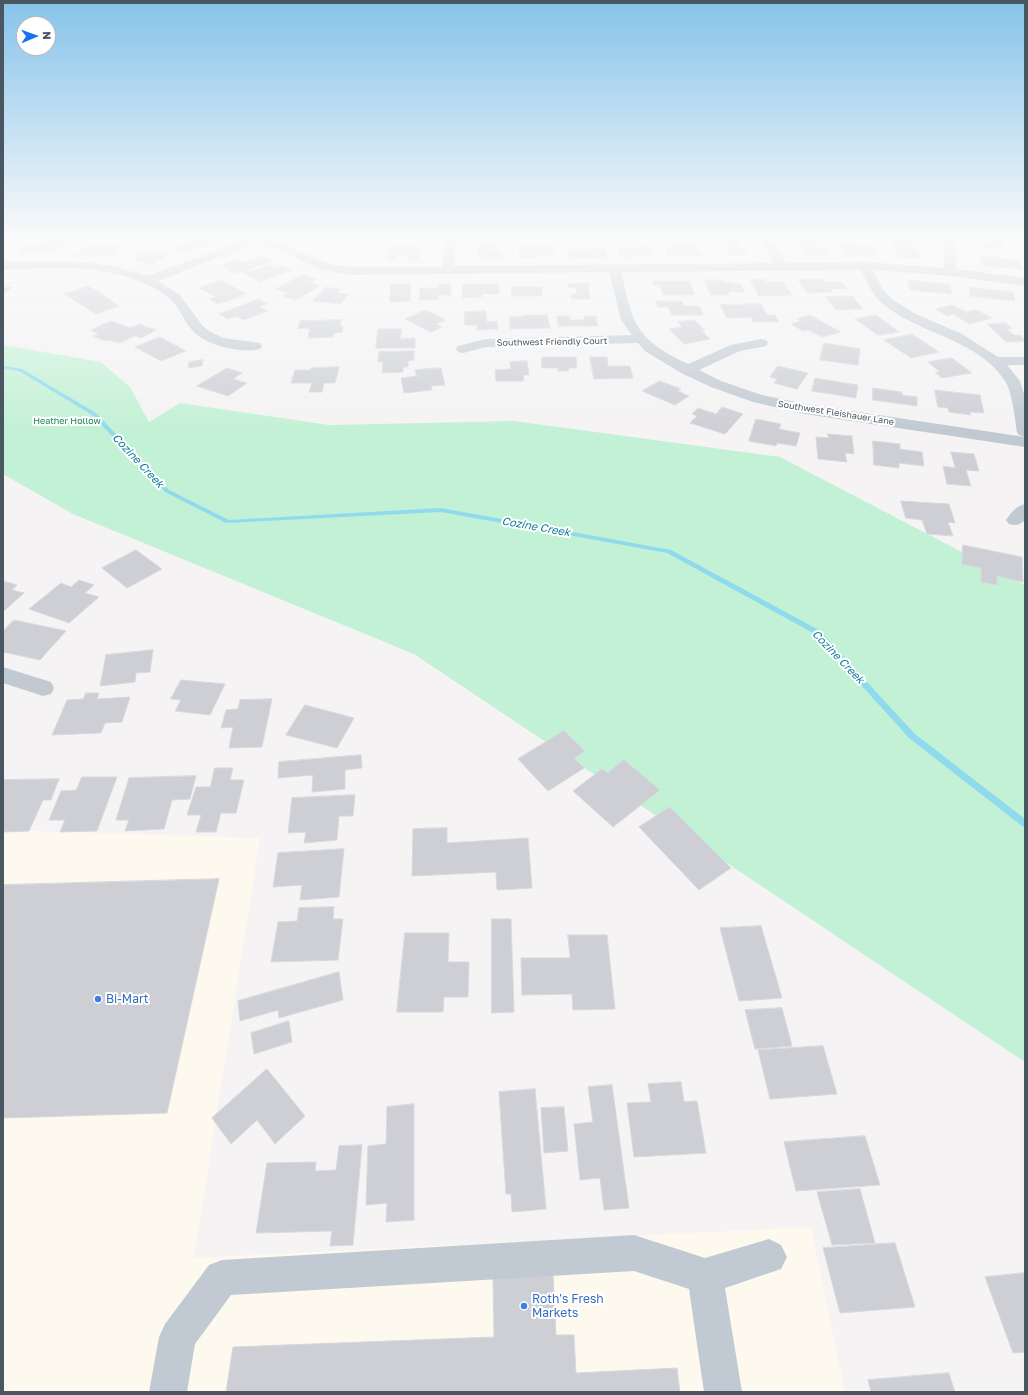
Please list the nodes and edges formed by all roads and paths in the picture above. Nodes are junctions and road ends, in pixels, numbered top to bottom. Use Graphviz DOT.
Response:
graph roads {
  1 [pos="178,301"];
  2 [pos="623,301"];
  3 [pos="887,301"];
  4 [pos="641,339"];
  5 [pos="761,343"];
  6 [pos="255,346"];
  7 [pos="463,348"];
  8 [pos="995,361"];
  9 [pos="1025,361"];
  10 [pos="686,370"];
  11 [pos="1025,432"];
  12 [pos="1025,442"];
  13 [pos="3,675"];
  14 [pos="43,688"];
  15 [pos="768,1257"];
  16 [pos="704,1276"];
  17 [pos="168,1392"];
  18 [pos="723,1392"];
  1 -- 6 [label="street"];
  2 -- 4 [label="street, Southwest Fleishauer Lane"];
  3 -- 8 [label="street"];
  4 -- 7 [label="street, Southwest Friendly Court"];
  4 -- 10 [label="street, Southwest Fleishauer Lane"];
  5 -- 10 [label="street"];
  8 -- 9 [label="street"];
  8 -- 11 [label="street"];
  10 -- 12 [label="street, Southwest Fleishauer Lane"];
  13 -- 14 [label="street"];
  15 -- 16 [label="street"];
  16 -- 17 [label="street"];
  16 -- 18 [label="street"];
}
